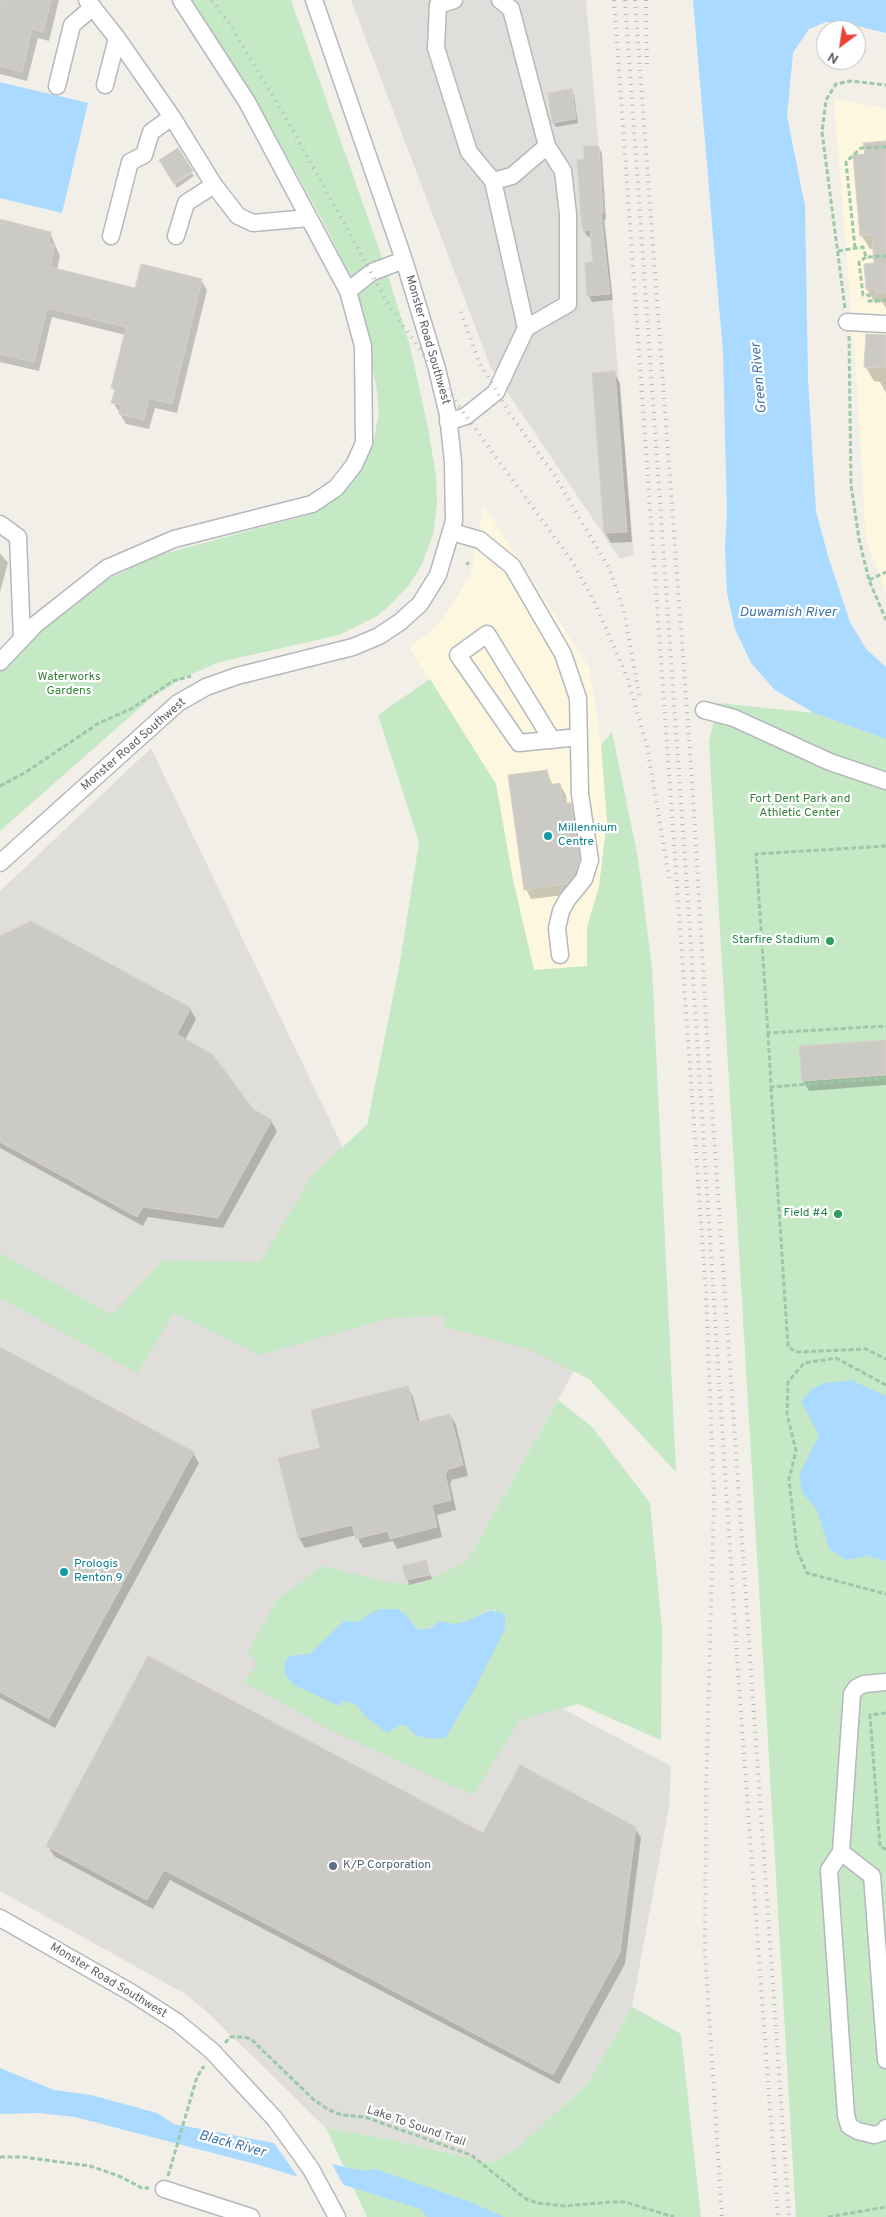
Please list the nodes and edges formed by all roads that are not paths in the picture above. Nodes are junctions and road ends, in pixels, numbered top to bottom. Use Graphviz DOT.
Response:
graph roads {
  1 [pos="181,0"];
  2 [pos="314,0"];
  3 [pos="454,0"];
  4 [pos="500,0"];
  5 [pos="90,4"];
  6 [pos="117,38"];
  7 [pos="106,85"];
  8 [pos="57,86"];
  9 [pos="172,117"];
  10 [pos="547,146"];
  11 [pos="493,181"];
  12 [pos="214,185"];
  13 [pos="309,218"];
  14 [pos="111,236"];
  15 [pos="176,236"];
  16 [pos="404,260"];
  17 [pos="348,291"];
  18 [pos="847,322"];
  19 [pos="886,324"];
  20 [pos="526,328"];
  21 [pos="448,422"];
  22 [pos="0,524"];
  23 [pos="452,532"];
  24 [pos="22,639"];
  25 [pos="0,662"];
  26 [pos="704,710"];
  27 [pos="579,737"];
  28 [pos="552,740"];
  29 [pos="886,781"];
  30 [pos="0,863"];
  31 [pos="560,955"];
  32 [pos="886,1682"];
  33 [pos="841,1852"];
  34 [pos="0,1918"];
  35 [pos="886,2060"];
  36 [pos="886,2128"];
  37 [pos="164,2190"];
  38 [pos="251,2217"];
  39 [pos="337,2217"];
  1 -- 13 [label="street"];
  2 -- 16 [label="street, Monster Road Southwest"];
  3 -- 11 [label="street"];
  4 -- 10 [label="street"];
  5 -- 6 [label="street"];
  5 -- 8 [label="street"];
  6 -- 7 [label="street"];
  6 -- 9 [label="street"];
  9 -- 12 [label="street"];
  9 -- 14 [label="street"];
  10 -- 11 [label="street"];
  10 -- 20 [label="street"];
  11 -- 20 [label="street"];
  12 -- 13 [label="street"];
  12 -- 15 [label="street"];
  13 -- 17 [label="street"];
  16 -- 17 [label="street"];
  16 -- 21 [label="street, Monster Road Southwest"];
  17 -- 24 [label="street"];
  18 -- 19 [label="street"];
  20 -- 21 [label="street"];
  21 -- 23 [label="street, Monster Road Southwest"];
  22 -- 24 [label="street"];
  23 -- 27 [label="street"];
  23 -- 30 [label="street, Monster Road Southwest"];
  24 -- 25 [label="street"];
  26 -- 29 [label="street"];
  27 -- 28 [label="street"];
  27 -- 31 [label="street"];
  28 -- 28 [label="street"];
  32 -- 33 [label="street"];
  33 -- 35 [label="street"];
  33 -- 36 [label="street"];
  34 -- 39 [label="street, Monster Road Southwest"];
  37 -- 38 [label="street"];
}
